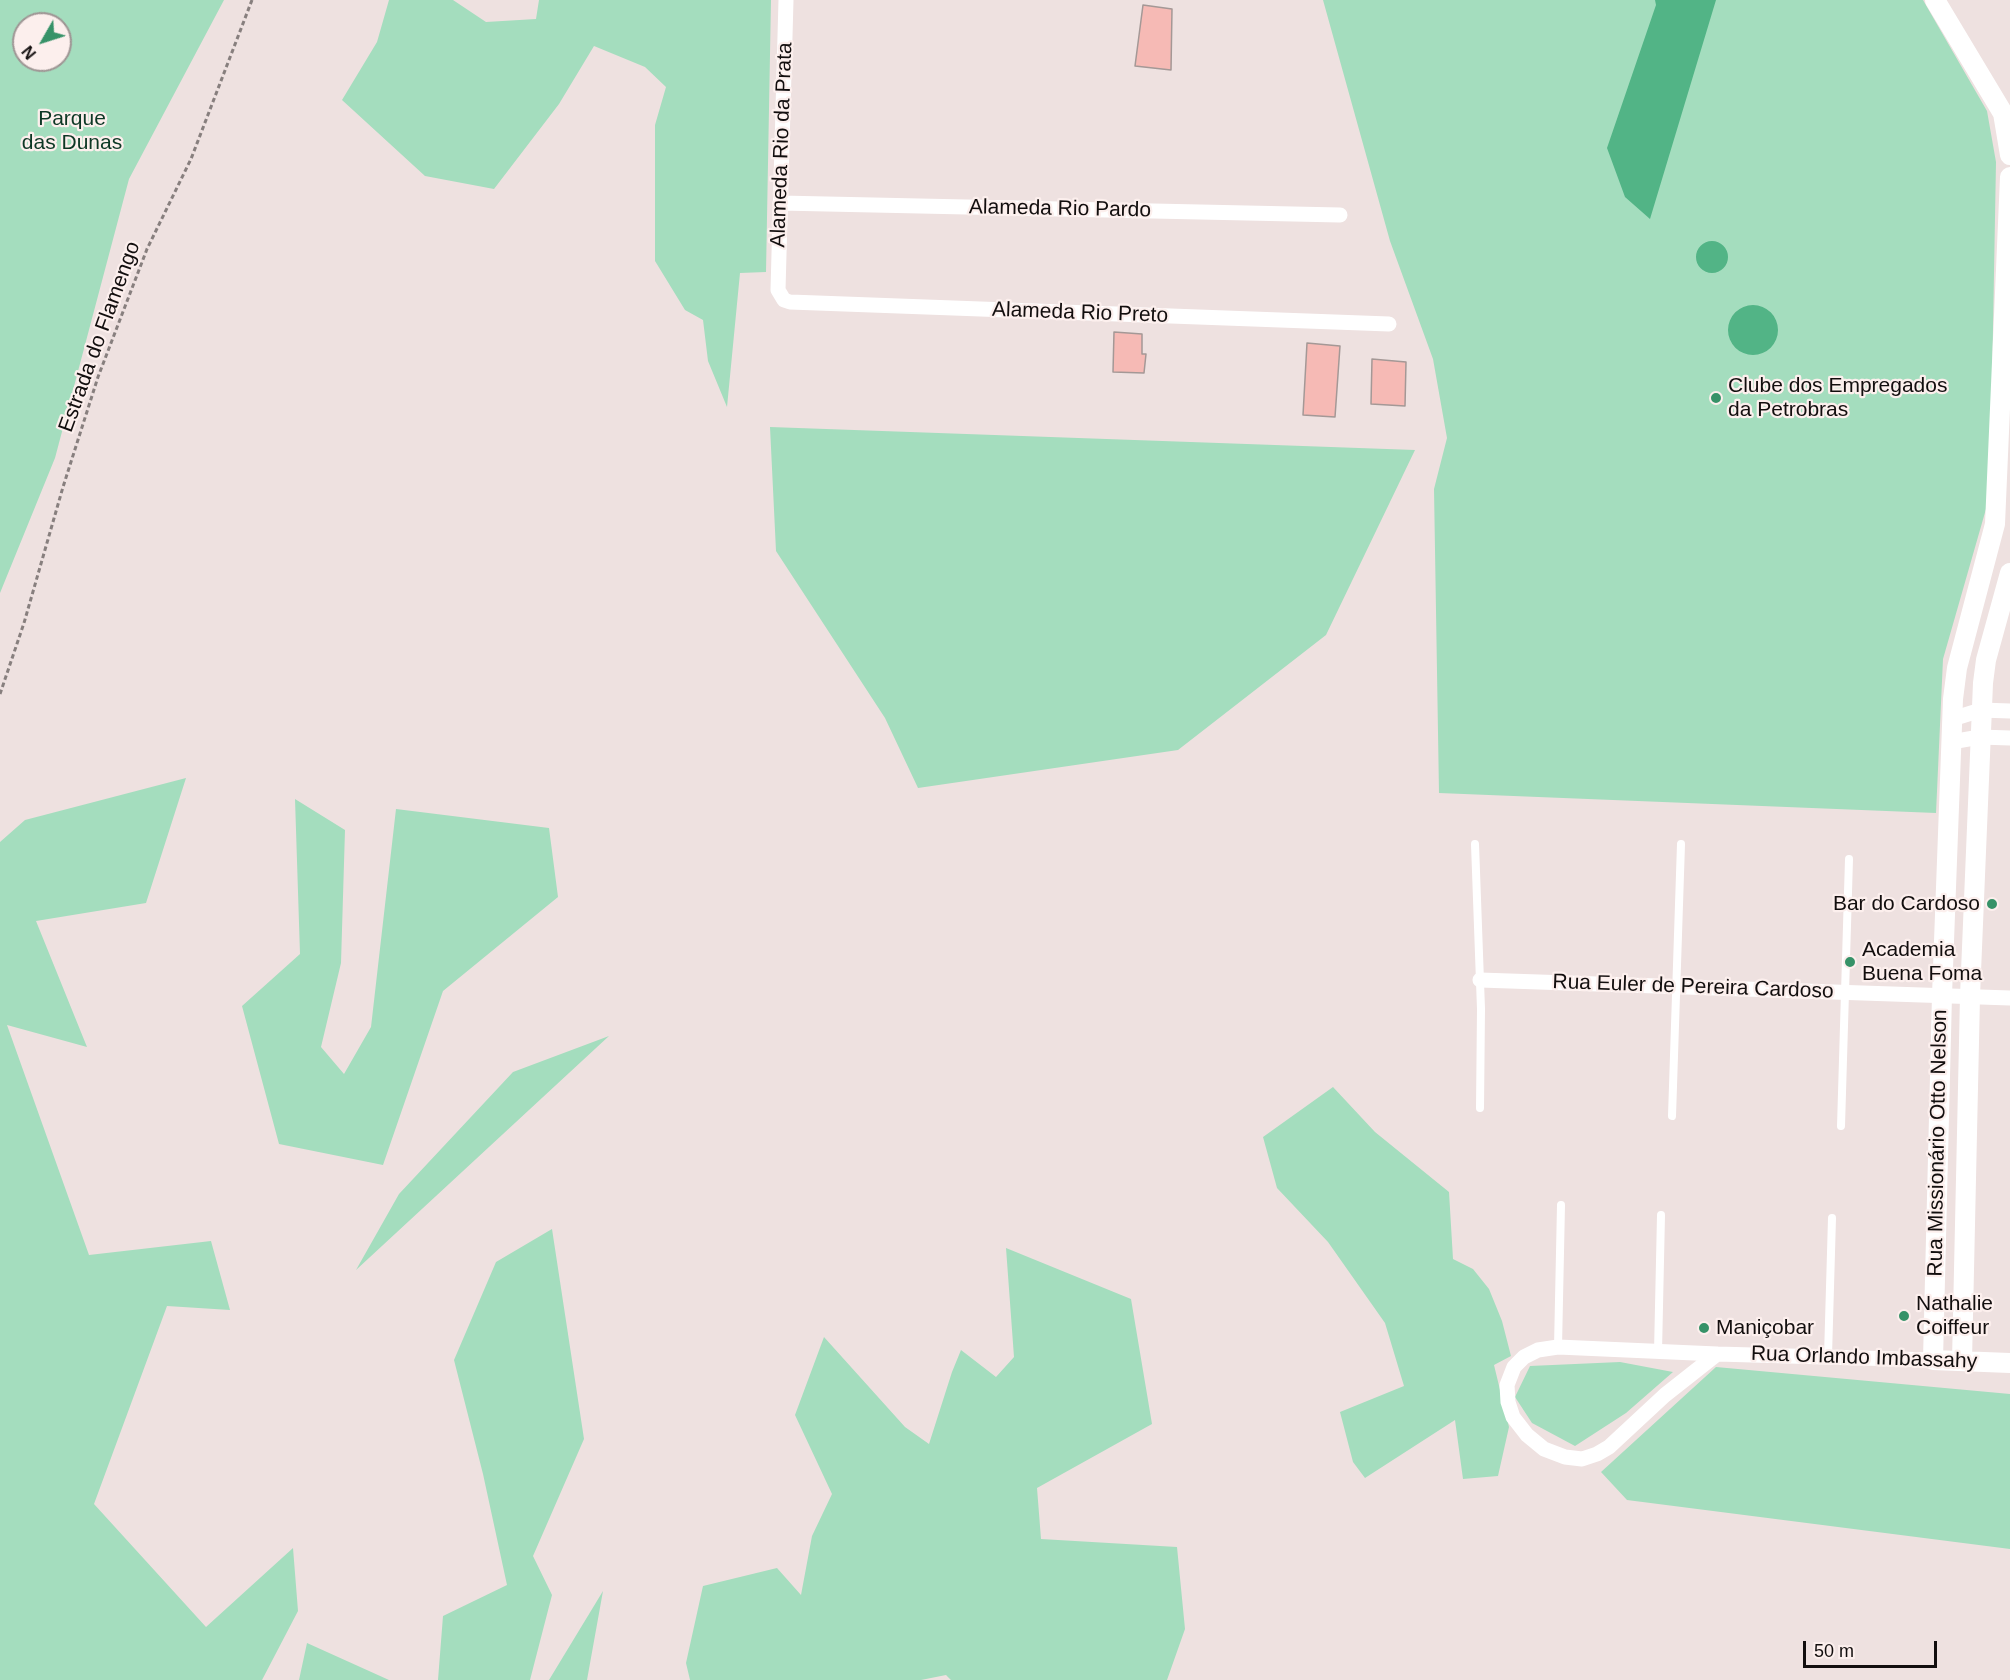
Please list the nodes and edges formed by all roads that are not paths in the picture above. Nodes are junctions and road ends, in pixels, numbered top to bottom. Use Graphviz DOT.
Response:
graph roads {
  1 [pos="786,0"];
  2 [pos="1935,0"];
  3 [pos="2007,119"];
  4 [pos="2010,155"];
  5 [pos="2010,177"];
  6 [pos="780,203"];
  7 [pos="1340,215"];
  8 [pos="778,290"];
  9 [pos="1389,324"];
  10 [pos="2010,573"];
  11 [pos="1981,710"];
  12 [pos="2010,711"];
  13 [pos="1952,719"];
  14 [pos="1980,737"];
  15 [pos="2010,738"];
  16 [pos="1951,742"];
  17 [pos="1475,844"];
  18 [pos="1682,844"];
  19 [pos="1849,859"];
  20 [pos="1480,980"];
  21 [pos="1676,986"];
  22 [pos="1845,993"];
  23 [pos="1942,995"];
  24 [pos="1970,996"];
  25 [pos="2010,998"];
  26 [pos="1480,1108"];
  27 [pos="1672,1116"];
  28 [pos="1841,1126"];
  29 [pos="1561,1205"];
  30 [pos="1661,1215"];
  31 [pos="1832,1218"];
  32 [pos="1558,1347"];
  33 [pos="1658,1352"];
  34 [pos="1717,1354"];
  35 [pos="1828,1356"];
  36 [pos="1933,1360"];
  37 [pos="1962,1361"];
  38 [pos="2010,1363"];
  1 -- 6 [label="street, Alameda Rio da Prata"];
  2 -- 3 [label="street"];
  3 -- 4 [label="street"];
  5 -- 13 [label="street, Rua Missionário Otto Nelson"];
  6 -- 7 [label="street, Alameda Rio Pardo"];
  6 -- 8 [label="street, Alameda Rio da Prata"];
  8 -- 9 [label="street, Alameda Rio Preto"];
  10 -- 11 [label="street, Rua Missionário Otto Nelson"];
  11 -- 12 [label="street"];
  11 -- 13 [label="street"];
  11 -- 14 [label="street, Rua Missionário Otto Nelson"];
  13 -- 16 [label="street, Rua Missionário Otto Nelson"];
  14 -- 15 [label="street"];
  14 -- 16 [label="street"];
  14 -- 24 [label="street, Rua Missionário Otto Nelson"];
  16 -- 23 [label="street, Rua Missionário Otto Nelson"];
  17 -- 20 [label="lane"];
  18 -- 21 [label="lane"];
  19 -- 22 [label="lane"];
  20 -- 21 [label="street, Rua Euler de Pereira Cardoso"];
  20 -- 26 [label="lane"];
  21 -- 22 [label="street, Rua Euler de Pereira Cardoso"];
  21 -- 27 [label="lane"];
  22 -- 23 [label="street, Rua Euler de Pereira Cardoso"];
  22 -- 28 [label="lane"];
  23 -- 24 [label="street, Rua Euler de Pereira Cardoso"];
  23 -- 36 [label="street, Rua Missionário Otto Nelson"];
  24 -- 25 [label="street, Rua Euler de Pereira Cardoso"];
  24 -- 37 [label="street, Rua Missionário Otto Nelson"];
  29 -- 32 [label="lane"];
  30 -- 33 [label="lane"];
  31 -- 35 [label="lane"];
  32 -- 33 [label="street, Rua Orlando Imbassahy"];
  32 -- 34 [label="street, Rua Orlando Imbassahy"];
  33 -- 34 [label="street, Rua Orlando Imbassahy"];
  34 -- 35 [label="street, Rua Orlando Imbassahy"];
  35 -- 36 [label="street, Rua Orlando Imbassahy"];
  36 -- 37 [label="street, Rua Orlando Imbassahy"];
  37 -- 38 [label="street, Rua Orlando Imbassahy"];
}
